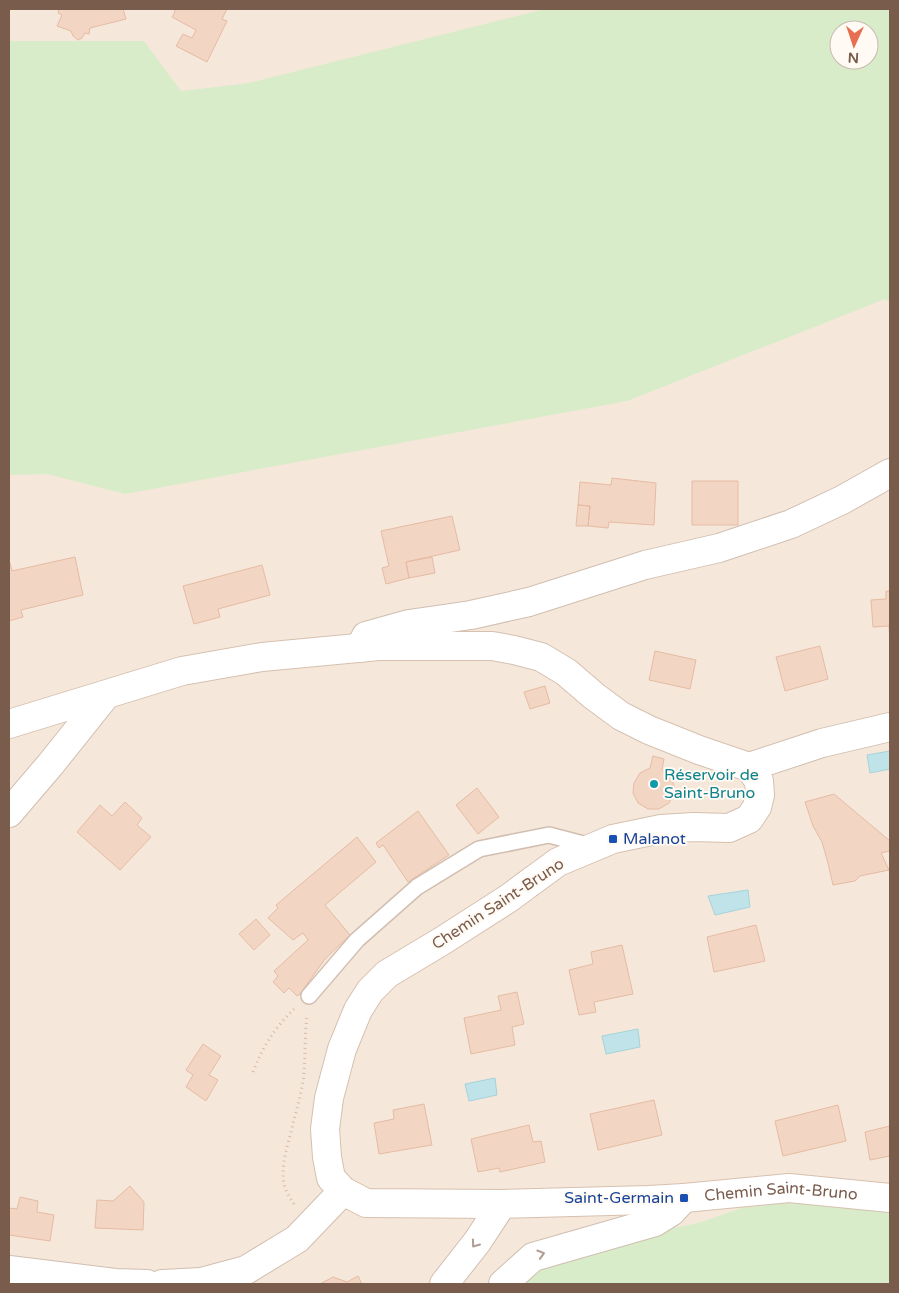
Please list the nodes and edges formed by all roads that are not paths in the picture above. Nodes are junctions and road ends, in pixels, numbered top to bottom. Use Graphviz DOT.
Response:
graph roads {
  1 [pos="890,473"];
  2 [pos="360,648"];
  3 [pos="106,695"];
  4 [pos="9,724"];
  5 [pos="890,726"];
  6 [pos="749,767"];
  7 [pos="9,813"];
  8 [pos="595,847"];
  9 [pos="309,996"];
  10 [pos="343,1191"];
  11 [pos="684,1198"];
  12 [pos="890,1198"];
  13 [pos="502,1204"];
  14 [pos="9,1270"];
  15 [pos="147,1284"];
  16 [pos="162,1284"];
  17 [pos="444,1284"];
  18 [pos="503,1284"];
  1 -- 2 [label="street"];
  2 -- 3 [label="street"];
  2 -- 6 [label="street"];
  3 -- 4 [label="street"];
  3 -- 7 [label="street"];
  5 -- 6 [label="street"];
  6 -- 8 [label="street, Chemin Saint-Bruno"];
  8 -- 9 [label="lane"];
  8 -- 10 [label="street, Chemin Saint-Bruno"];
  10 -- 13 [label="street, Chemin Saint-Bruno"];
  10 -- 16 [label="street"];
  11 -- 12 [label="street, Chemin Saint-Bruno"];
  11 -- 13 [label="street, Chemin Saint-Bruno"];
  18 -- 11 [label="street, one-way"];
  13 -- 17 [label="street, one-way"];
  14 -- 15 [label="street"];
}
